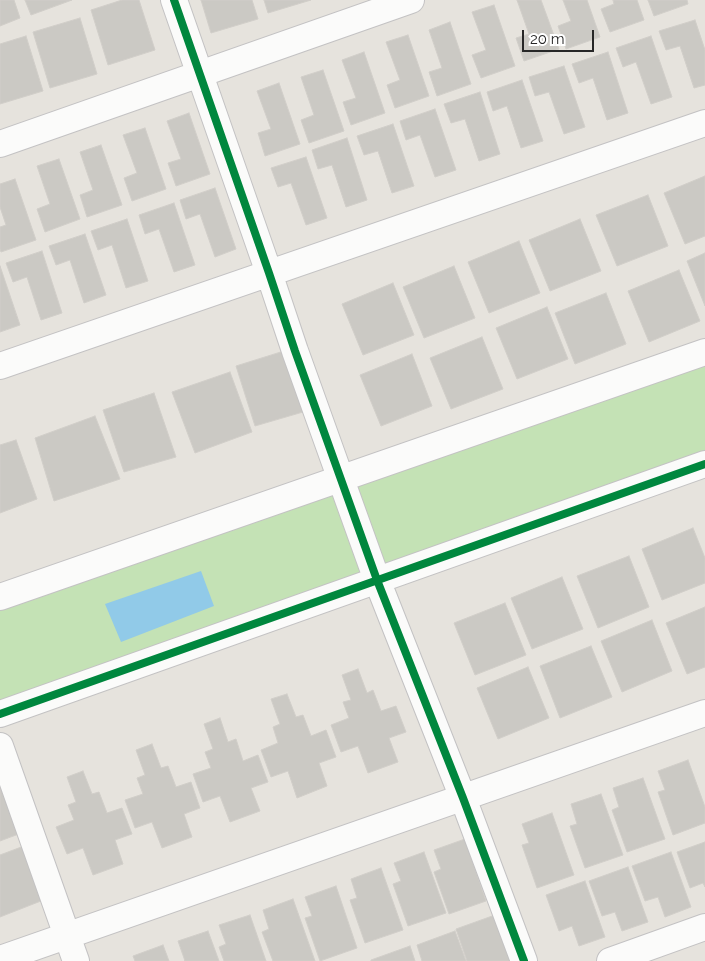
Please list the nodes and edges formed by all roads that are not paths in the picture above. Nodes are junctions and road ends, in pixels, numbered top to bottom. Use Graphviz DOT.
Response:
graph roads {
  1 [pos="174,0"];
  2 [pos="412,0"];
  3 [pos="200,74"];
  4 [pos="705,123"];
  5 [pos="0,144"];
  6 [pos="269,273"];
  7 [pos="705,352"];
  8 [pos="0,366"];
  9 [pos="705,464"];
  10 [pos="341,478"];
  11 [pos="377,580"];
  12 [pos="0,597"];
  13 [pos="705,713"];
  14 [pos="0,714"];
  15 [pos="0,746"];
  16 [pos="463,798"];
  17 [pos="705,926"];
  18 [pos="67,936"];
  19 [pos="0,960"];
  20 [pos="76,961"];
  21 [pos="524,961"];
  22 [pos="610,961"];
  1 -- 3 [label="street"];
  2 -- 3 [label="street"];
  3 -- 5 [label="street"];
  3 -- 6 [label="street"];
  4 -- 6 [label="street"];
  6 -- 8 [label="street"];
  6 -- 10 [label="street"];
  7 -- 10 [label="street"];
  9 -- 11 [label="street"];
  10 -- 11 [label="street"];
  10 -- 12 [label="street"];
  11 -- 14 [label="street"];
  11 -- 16 [label="street"];
  13 -- 16 [label="street"];
  15 -- 18 [label="street"];
  16 -- 18 [label="street"];
  16 -- 21 [label="street"];
  17 -- 22 [label="street"];
  18 -- 19 [label="street"];
  18 -- 20 [label="street"];
}
